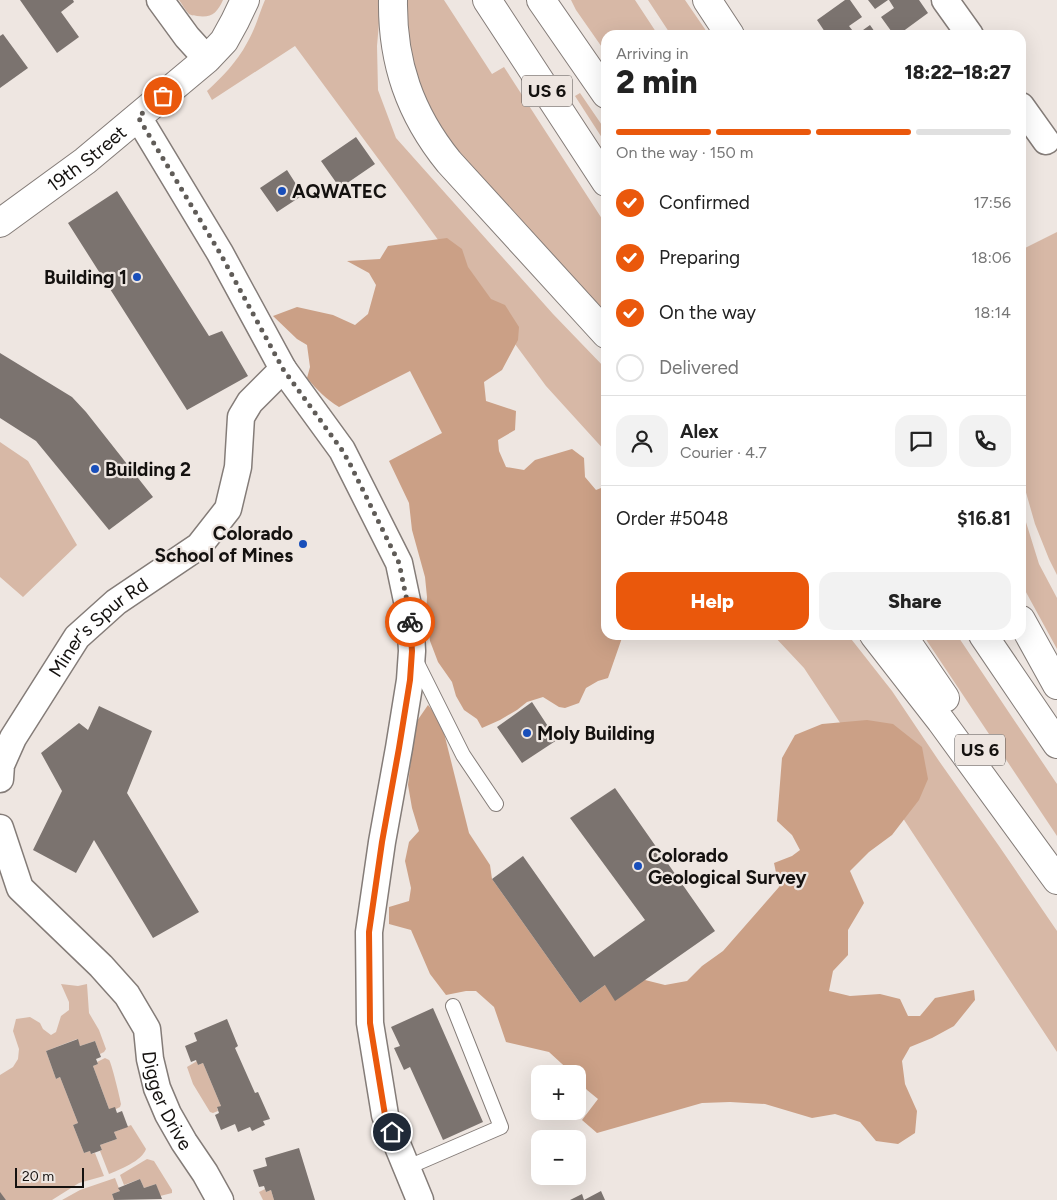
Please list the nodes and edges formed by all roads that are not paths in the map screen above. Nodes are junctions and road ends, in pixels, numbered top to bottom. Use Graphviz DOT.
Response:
graph roads {
  1 [pos="160,0"];
  2 [pos="245,0"];
  3 [pos="393,0"];
  4 [pos="487,0"];
  5 [pos="541,0"];
  6 [pos="945,0"];
  7 [pos="708,4"];
  8 [pos="726,30"];
  9 [pos="966,30"];
  10 [pos="207,59"];
  11 [pos="601,87"];
  12 [pos="1026,113"];
  13 [pos="138,117"];
  14 [pos="1046,141"];
  15 [pos="601,174"];
  16 [pos="0,223"];
  17 [pos="601,329"];
  18 [pos="283,369"];
  19 [pos="1026,629"];
  20 [pos="878,640"];
  21 [pos="905,640"];
  22 [pos="986,640"];
  23 [pos="412,651"];
  24 [pos="1057,685"];
  25 [pos="1057,744"];
  26 [pos="0,779"];
  27 [pos="496,804"];
  28 [pos="0,828"];
  29 [pos="1057,866"];
  30 [pos="1057,880"];
  31 [pos="452,1006"];
  32 [pos="406,1168"];
  33 [pos="220,1200"];
  34 [pos="420,1200"];
  1 -- 10 [label="street"];
  2 -- 10 [label="main road, 19th Street"];
  3 -- 17 [label="main road"];
  4 -- 15 [label="main road, US 6"];
  5 -- 11 [label="main road, US 6"];
  6 -- 9 [label="street"];
  7 -- 8 [label="main road"];
  10 -- 13 [label="main road, 19th Street"];
  12 -- 14 [label="street"];
  13 -- 16 [label="main road, 19th Street"];
  13 -- 18 [label="street"];
  18 -- 23 [label="street"];
  18 -- 26 [label="street, Miner's Spur Rd"];
  19 -- 24 [label="main road"];
  20 -- 30 [label="main road"];
  21 -- 29 [label="main road, US 6"];
  22 -- 25 [label="main road"];
  23 -- 27 [label="lane"];
  23 -- 32 [label="street"];
  28 -- 33 [label="street, Digger Drive"];
  31 -- 32 [label="lane"];
  32 -- 34 [label="street"];
}
